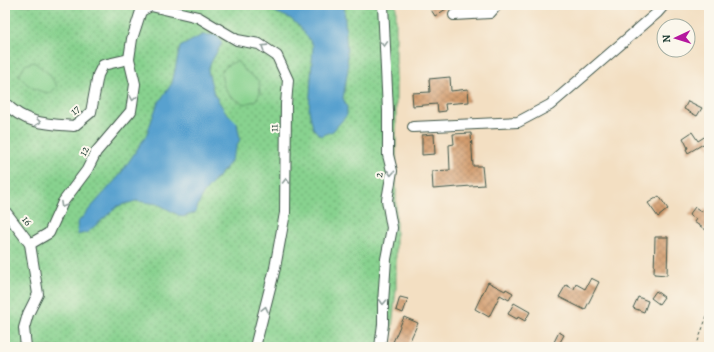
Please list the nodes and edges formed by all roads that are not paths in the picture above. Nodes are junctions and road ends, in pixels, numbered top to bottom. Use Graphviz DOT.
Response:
graph roads {
  1 [pos="383,5"];
  2 [pos="497,5"];
  3 [pos="664,5"];
  4 [pos="141,8"];
  5 [pos="454,15"];
  6 [pos="129,60"];
  7 [pos="5,103"];
  8 [pos="413,127"];
  9 [pos="5,211"];
  10 [pos="30,244"];
  11 [pos="26,347"];
  12 [pos="255,347"];
  13 [pos="380,347"];
  1 -- 13 [label="street, 2, one-way"];
  2 -- 5 [label="street"];
  3 -- 8 [label="street"];
  4 -- 6 [label="street"];
  12 -- 4 [label="street, 11, one-way"];
  7 -- 6 [label="street, 17, one-way"];
  6 -- 10 [label="street, 12, one-way"];
  9 -- 10 [label="street, 16"];
  10 -- 11 [label="street"];
}
